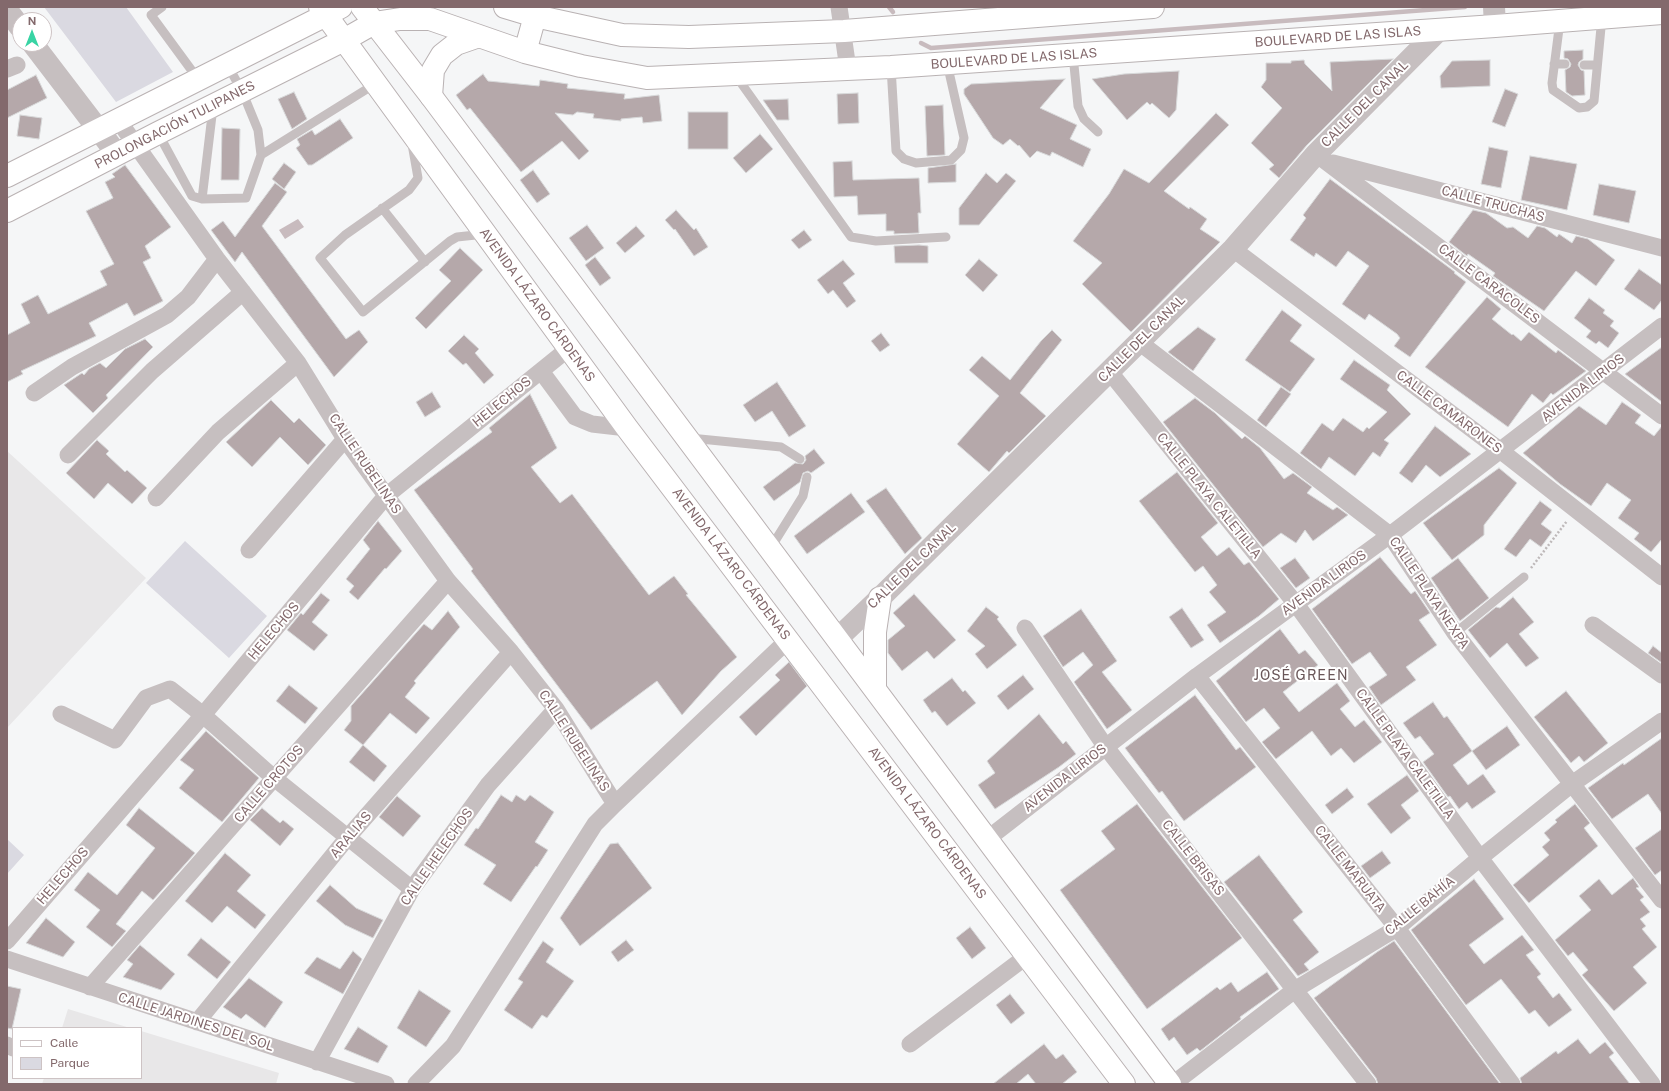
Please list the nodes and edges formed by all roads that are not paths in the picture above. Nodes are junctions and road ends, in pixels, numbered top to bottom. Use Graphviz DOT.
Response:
graph roads {
  1 [pos="162,7"];
  2 [pos="505,7"];
  3 [pos="839,7"];
  4 [pos="1153,7"];
  5 [pos="329,10"];
  6 [pos="1662,12"];
  7 [pos="368,15"];
  8 [pos="1495,15"];
  9 [pos="535,16"];
  10 [pos="1602,17"];
  11 [pos="1560,21"];
  12 [pos="1439,30"];
  13 [pos="844,31"];
  14 [pos="478,36"];
  15 [pos="344,40"];
  16 [pos="39,52"];
  17 [pos="525,52"];
  18 [pos="1072,55"];
  19 [pos="947,63"];
  20 [pos="1554,64"];
  21 [pos="1565,64"];
  22 [pos="1584,65"];
  23 [pos="1597,65"];
  24 [pos="228,66"];
  25 [pos="891,67"];
  26 [pos="848,69"];
  27 [pos="736,74"];
  28 [pos="198,79"];
  29 [pos="375,84"];
  30 [pos="242,91"];
  31 [pos="431,96"];
  32 [pos="214,104"];
  33 [pos="118,120"];
  34 [pos="98,130"];
  35 [pos="158,132"];
  36 [pos="411,132"];
  37 [pos="1098,132"];
  38 [pos="126,150"];
  39 [pos="261,155"];
  40 [pos="1320,157"];
  41 [pos="7,176"];
  42 [pos="202,199"];
  43 [pos="382,208"];
  44 [pos="7,211"];
  45 [pos="486,234"];
  46 [pos="946,237"];
  47 [pos="1662,248"];
  48 [pos="1233,250"];
  49 [pos="217,259"];
  50 [pos="425,262"];
  51 [pos="243,292"];
  52 [pos="1662,326"];
  53 [pos="1139,342"];
  54 [pos="568,349"];
  55 [pos="298,363"];
  56 [pos="541,371"];
  57 [pos="1605,371"];
  58 [pos="1109,372"];
  59 [pos="34,393"];
  60 [pos="1662,416"];
  61 [pos="627,428"];
  62 [pos="687,438"];
  63 [pos="345,439"];
  64 [pos="1500,451"];
  65 [pos="68,455"];
  66 [pos="800,459"];
  67 [pos="807,476"];
  68 [pos="386,496"];
  69 [pos="156,498"];
  70 [pos="1390,535"];
  71 [pos="770,549"];
  72 [pos="249,550"];
  73 [pos="1524,577"];
  74 [pos="1662,577"];
  75 [pos="448,580"];
  76 [pos="880,598"];
  77 [pos="1296,604"];
  78 [pos="1593,625"];
  79 [pos="1025,628"];
  80 [pos="1455,633"];
  81 [pos="837,639"];
  82 [pos="788,640"];
  83 [pos="511,652"];
  84 [pos="1662,675"];
  85 [pos="1197,676"];
  86 [pos="875,689"];
  87 [pos="556,709"];
  88 [pos="61,714"];
  89 [pos="204,715"];
  90 [pos="1662,721"];
  91 [pos="1105,746"];
  92 [pos="274,778"];
  93 [pos="1572,784"];
  94 [pos="615,804"];
  95 [pos="348,837"];
  96 [pos="986,840"];
  97 [pos="1480,858"];
  98 [pos="412,890"];
  99 [pos="1662,900"];
  100 [pos="1397,928"];
  101 [pos="7,941"];
  102 [pos="1027,956"];
  103 [pos="7,959"];
  104 [pos="90,987"];
  105 [pos="1296,989"];
  106 [pos="197,1022"];
  107 [pos="910,1044"];
  108 [pos="317,1062"];
  109 [pos="419,1083"];
  110 [pos="386,1084"];
  111 [pos="1124,1084"];
  112 [pos="1171,1084"];
  113 [pos="1368,1084"];
  114 [pos="1512,1084"];
  115 [pos="1652,1084"];
  1 -- 28 [label="lane"];
  2 -- 9 [label="main road"];
  3 -- 13 [label="street"];
  4 -- 13 [label="main road"];
  5 -- 15 [label="main road, AVENIDA LÁZARO CÁRDENAS"];
  5 -- 24 [label="main road"];
  6 -- 10 [label="main road, BOULEVARD DE LAS ISLAS"];
  7 -- 14 [label="main road, BOULEVARD DE LAS ISLAS"];
  7 -- 15 [label="main road, PROLONGACIÓN TULIPANES"];
  7 -- 31 [label="main road"];
  8 -- 11 [label="main road, BOULEVARD DE LAS ISLAS"];
  8 -- 12 [label="main road, BOULEVARD DE LAS ISLAS"];
  9 -- 13 [label="main road"];
  9 -- 17 [label="main road"];
  10 -- 11 [label="main road, BOULEVARD DE LAS ISLAS"];
  10 -- 23 [label="lane"];
  11 -- 20 [label="lane"];
  12 -- 18 [label="main road, BOULEVARD DE LAS ISLAS"];
  12 -- 40 [label="street, CALLE DEL CANAL"];
  13 -- 26 [label="street"];
  14 -- 17 [label="main road, BOULEVARD DE LAS ISLAS"];
  14 -- 31 [label="main road"];
  15 -- 29 [label="main road, AVENIDA LÁZARO CÁRDENAS"];
  15 -- 30 [label="main road, PROLONGACIÓN TULIPANES"];
  16 -- 34 [label="street"];
  17 -- 27 [label="main road, BOULEVARD DE LAS ISLAS"];
  18 -- 19 [label="main road, BOULEVARD DE LAS ISLAS"];
  18 -- 37 [label="lane"];
  19 -- 25 [label="main road, BOULEVARD DE LAS ISLAS"];
  19 -- 25 [label="lane"];
  20 -- 21 [label="lane"];
  20 -- 23 [label="lane"];
  22 -- 23 [label="lane"];
  24 -- 28 [label="main road"];
  24 -- 30 [label="lane"];
  25 -- 26 [label="main road, BOULEVARD DE LAS ISLAS"];
  26 -- 27 [label="main road, BOULEVARD DE LAS ISLAS"];
  27 -- 46 [label="lane"];
  28 -- 33 [label="main road"];
  29 -- 36 [label="main road, AVENIDA LÁZARO CÁRDENAS"];
  29 -- 39 [label="lane"];
  30 -- 32 [label="main road, PROLONGACIÓN TULIPANES"];
  30 -- 39 [label="lane"];
  31 -- 62 [label="main road"];
  32 -- 35 [label="main road, PROLONGACIÓN TULIPANES"];
  32 -- 42 [label="lane"];
  33 -- 34 [label="main road"];
  33 -- 38 [label="street, CALLE RUBELINAS"];
  34 -- 38 [label="street"];
  34 -- 41 [label="main road"];
  35 -- 38 [label="main road, PROLONGACIÓN TULIPANES"];
  35 -- 42 [label="lane"];
  36 -- 43 [label="lane"];
  36 -- 45 [label="main road, AVENIDA LÁZARO CÁRDENAS"];
  38 -- 44 [label="main road, PROLONGACIÓN TULIPANES"];
  38 -- 49 [label="street, CALLE RUBELINAS"];
  39 -- 42 [label="lane"];
  40 -- 47 [label="street, CALLE TRUCHAS"];
  40 -- 48 [label="street, CALLE DEL CANAL"];
  40 -- 57 [label="street, CALLE CARACOLES"];
  43 -- 50 [label="lane"];
  43 -- 50 [label="lane"];
  45 -- 50 [label="lane"];
  45 -- 54 [label="main road, AVENIDA LÁZARO CÁRDENAS"];
  48 -- 53 [label="street, CALLE DEL CANAL"];
  48 -- 64 [label="street, CALLE CAMARONES"];
  49 -- 51 [label="street, CALLE RUBELINAS"];
  49 -- 59 [label="street"];
  51 -- 55 [label="street, CALLE RUBELINAS"];
  51 -- 65 [label="street"];
  52 -- 57 [label="street, AVENIDA LIRIOS"];
  53 -- 58 [label="street, CALLE DEL CANAL"];
  53 -- 70 [label="street, CALLE PLAYA NEXPA"];
  54 -- 56 [label="street, HELECHOS"];
  54 -- 61 [label="main road, AVENIDA LÁZARO CÁRDENAS"];
  55 -- 63 [label="street, CALLE RUBELINAS"];
  55 -- 69 [label="street"];
  56 -- 61 [label="street"];
  56 -- 68 [label="street, HELECHOS"];
  57 -- 60 [label="street, CALLE CARACOLES"];
  57 -- 64 [label="street, AVENIDA LIRIOS"];
  58 -- 76 [label="street, CALLE DEL CANAL"];
  58 -- 77 [label="street, CALLE PLAYA CALETILLA"];
  61 -- 82 [label="main road, AVENIDA LÁZARO CÁRDENAS"];
  62 -- 66 [label="lane"];
  62 -- 71 [label="main road"];
  63 -- 68 [label="street, CALLE RUBELINAS"];
  63 -- 72 [label="street"];
  64 -- 70 [label="street, AVENIDA LIRIOS"];
  64 -- 74 [label="street, CALLE CAMARONES"];
  67 -- 71 [label="lane"];
  68 -- 75 [label="street, CALLE RUBELINAS"];
  68 -- 89 [label="street, HELECHOS"];
  70 -- 77 [label="street, AVENIDA LIRIOS"];
  70 -- 80 [label="street, CALLE PLAYA NEXPA"];
  71 -- 81 [label="main road"];
  73 -- 80 [label="lane"];
  75 -- 83 [label="street, CALLE RUBELINAS"];
  75 -- 92 [label="street, CALLE CROTOS"];
  76 -- 81 [label="street, CALLE DEL CANAL"];
  76 -- 86 [label="main road"];
  77 -- 85 [label="street, AVENIDA LIRIOS"];
  77 -- 97 [label="street, CALLE PLAYA CALETILLA"];
  78 -- 84 [label="street"];
  79 -- 91 [label="street, CALLE BRISAS"];
  80 -- 93 [label="street, CALLE PLAYA NEXPA"];
  81 -- 86 [label="main road"];
  82 -- 94 [label="street, CALLE RUBELINAS"];
  82 -- 102 [label="main road, AVENIDA LÁZARO CÁRDENAS"];
  83 -- 87 [label="street, CALLE RUBELINAS"];
  83 -- 95 [label="street, ARALIAS"];
  85 -- 91 [label="street, AVENIDA LIRIOS"];
  85 -- 100 [label="street, CALLE MARUATA"];
  86 -- 96 [label="main road"];
  87 -- 94 [label="street, CALLE RUBELINAS"];
  87 -- 98 [label="street, CALLE HELECHOS"];
  88 -- 89 [label="street"];
  89 -- 92 [label="street"];
  89 -- 101 [label="street, HELECHOS"];
  90 -- 93 [label="street, CALLE BAHÍA"];
  91 -- 96 [label="street, AVENIDA LIRIOS"];
  91 -- 105 [label="street, CALLE BRISAS"];
  92 -- 95 [label="street"];
  92 -- 104 [label="street, CALLE CROTOS"];
  93 -- 97 [label="street, CALLE BAHÍA"];
  93 -- 99 [label="street, CALLE PLAYA NEXPA"];
  94 -- 109 [label="street, CALLE RUBELINAS"];
  95 -- 98 [label="street"];
  95 -- 106 [label="street, ARALIAS"];
  96 -- 112 [label="main road"];
  97 -- 100 [label="street, CALLE BAHÍA"];
  97 -- 115 [label="street, CALLE PLAYA CALETILLA"];
  98 -- 108 [label="street, CALLE HELECHOS"];
  100 -- 105 [label="street, CALLE BAHÍA"];
  100 -- 114 [label="street, CALLE MARUATA"];
  102 -- 107 [label="street"];
  102 -- 111 [label="main road, AVENIDA LÁZARO CÁRDENAS"];
  103 -- 104 [label="street, CALLE JARDINES DEL SOL"];
  104 -- 106 [label="street, CALLE JARDINES DEL SOL"];
  105 -- 112 [label="street, CALLE BAHÍA"];
  105 -- 113 [label="street, CALLE BRISAS"];
  106 -- 108 [label="street, CALLE JARDINES DEL SOL"];
  108 -- 110 [label="street, CALLE JARDINES DEL SOL"];
}
